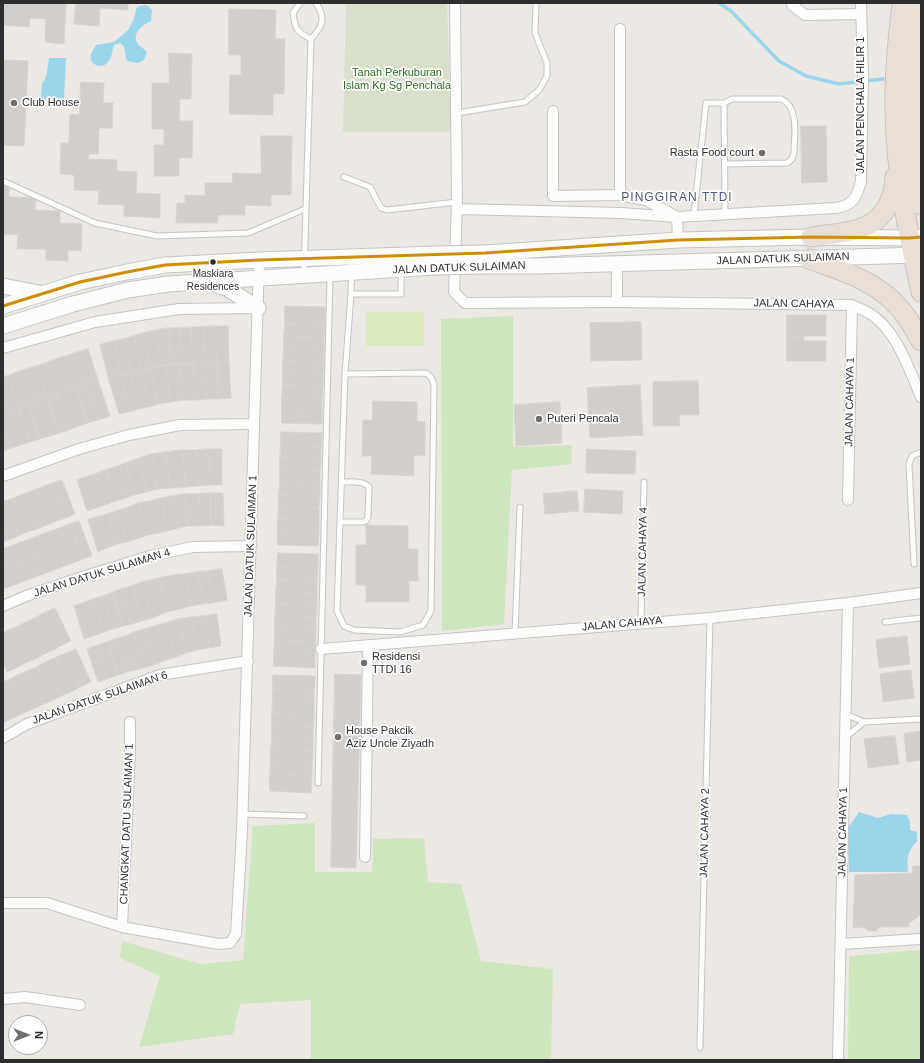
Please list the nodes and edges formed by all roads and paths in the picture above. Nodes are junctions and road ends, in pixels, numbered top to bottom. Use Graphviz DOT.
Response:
graph roads {
  1 [pos="300,3"];
  2 [pos="316,3"];
  3 [pos="455,3"];
  4 [pos="536,3"];
  5 [pos="792,3"];
  6 [pos="861,3"];
  7 [pos="902,3"];
  8 [pos="920,3"];
  9 [pos="861,14"];
  10 [pos="620,29"];
  11 [pos="311,39"];
  12 [pos="724,103"];
  13 [pos="553,111"];
  14 [pos="457,113"];
  15 [pos="898,156"];
  16 [pos="724,164"];
  17 [pos="344,177"];
  18 [pos="3,181"];
  19 [pos="901,182"];
  20 [pos="620,195"];
  21 [pos="921,205"];
  22 [pos="457,206"];
  23 [pos="305,209"];
  24 [pos="921,210"];
  25 [pos="725,213"];
  26 [pos="694,215"];
  27 [pos="677,217"];
  28 [pos="811,237"];
  29 [pos="678,240"];
  30 [pos="916,247"];
  31 [pos="352,257"];
  32 [pos="809,258"];
  33 [pos="304,259"];
  34 [pos="259,260"];
  35 [pos="485,260"];
  36 [pos="435,261"];
  37 [pos="617,264"];
  38 [pos="401,270"];
  39 [pos="351,273"];
  40 [pos="330,274"];
  41 [pos="304,276"];
  42 [pos="258,279"];
  43 [pos="205,282"];
  44 [pos="3,286"];
  45 [pos="921,292"];
  46 [pos="42,294"];
  47 [pos="351,294"];
  48 [pos="617,302"];
  49 [pos="852,305"];
  50 [pos="3,306"];
  51 [pos="258,308"];
  52 [pos="3,326"];
  53 [pos="921,341"];
  54 [pos="3,348"];
  55 [pos="345,374"];
  56 [pos="921,397"];
  57 [pos="254,424"];
  58 [pos="921,452"];
  59 [pos="3,476"];
  60 [pos="342,482"];
  61 [pos="644,482"];
  62 [pos="848,500"];
  63 [pos="520,507"];
  64 [pos="340,522"];
  65 [pos="251,546"];
  66 [pos="914,564"];
  67 [pos="921,593"];
  68 [pos="848,604"];
  69 [pos="3,606"];
  70 [pos="710,618"];
  71 [pos="921,618"];
  72 [pos="641,622"];
  73 [pos="885,622"];
  74 [pos="515,634"];
  75 [pos="368,645"];
  76 [pos="321,648"];
  77 [pos="248,661"];
  78 [pos="845,714"];
  79 [pos="921,719"];
  80 [pos="130,722"];
  81 [pos="864,722"];
  82 [pos="3,738"];
  83 [pos="845,738"];
  84 [pos="318,783"];
  85 [pos="243,814"];
  86 [pos="304,816"];
  87 [pos="365,857"];
  88 [pos="3,903"];
  89 [pos="122,927"];
  90 [pos="921,939"];
  91 [pos="841,944"];
  92 [pos="3,999"];
  93 [pos="80,1005"];
  94 [pos="700,1048"];
  95 [pos="838,1060"];
  1 -- 11 [label="lane"];
  2 -- 11 [label="lane"];
  3 -- 14 [label="street, JALAN CAHAYA"];
  4 -- 14 [label="lane"];
  5 -- 9 [label="street"];
  6 -- 9 [label="street, JALAN PENCHALA HILIR 1"];
  7 -- 15 [label="highway"];
  8 -- 21 [label="highway"];
  9 -- 25 [label="street, JALAN PENCHALA HILIR 1"];
  10 -- 20 [label="street"];
  11 -- 23 [label="lane"];
  12 -- 16 [label="lane"];
  12 -- 16 [label="lane"];
  12 -- 26 [label="lane"];
  13 -- 20 [label="street"];
  14 -- 22 [label="street, JALAN CAHAYA"];
  15 -- 19 [label="highway"];
  15 -- 28 [label="highway"];
  16 -- 25 [label="lane"];
  17 -- 22 [label="lane"];
  18 -- 23 [label="lane"];
  19 -- 24 [label="highway"];
  19 -- 30 [label="highway"];
  20 -- 27 [label="street"];
  22 -- 27 [label="street"];
  22 -- 48 [label="street, JALAN CAHAYA"];
  23 -- 33 [label="lane"];
  25 -- 26 [label="street"];
  26 -- 27 [label="street"];
  27 -- 29 [label="street"];
  28 -- 29 [label="main road, JALAN DATUK SULAIMAN"];
  28 -- 30 [label="main road, JALAN DATUK SULAIMAN"];
  29 -- 35 [label="main road, JALAN DATUK SULAIMAN"];
  30 -- 32 [label="main road, JALAN DATUK SULAIMAN"];
  30 -- 45 [label="highway"];
  31 -- 33 [label="main road, JALAN DATUK SULAIMAN"];
  31 -- 36 [label="main road, JALAN DATUK SULAIMAN"];
  31 -- 39 [label="lane"];
  32 -- 37 [label="main road, JALAN DATUK SULAIMAN"];
  32 -- 53 [label="highway"];
  33 -- 34 [label="main road, JALAN DATUK SULAIMAN"];
  33 -- 41 [label="lane"];
  34 -- 42 [label="street, JALAN DATUK SULAIMAN 1"];
  34 -- 46 [label="main road, JALAN DATUK SULAIMAN"];
  35 -- 36 [label="main road, JALAN DATUK SULAIMAN, bridge"];
  35 -- 37 [label="main road, JALAN DATUK SULAIMAN"];
  36 -- 38 [label="main road, JALAN DATUK SULAIMAN"];
  37 -- 48 [label="street"];
  38 -- 39 [label="main road, JALAN DATUK SULAIMAN"];
  38 -- 47 [label="lane"];
  39 -- 40 [label="main road, JALAN DATUK SULAIMAN"];
  39 -- 47 [label="lane"];
  40 -- 41 [label="main road, JALAN DATUK SULAIMAN"];
  40 -- 76 [label="lane"];
  41 -- 42 [label="main road, JALAN DATUK SULAIMAN"];
  42 -- 43 [label="main road, JALAN DATUK SULAIMAN"];
  42 -- 51 [label="street, JALAN DATUK SULAIMAN 1"];
  43 -- 51 [label="main road"];
  43 -- 52 [label="main road, JALAN DATUK SULAIMAN"];
  44 -- 46 [label="main road"];
  46 -- 50 [label="main road, JALAN DATUK SULAIMAN"];
  47 -- 55 [label="lane"];
  48 -- 49 [label="street, JALAN CAHAYA"];
  49 -- 56 [label="street, JALAN CAHAYA"];
  49 -- 62 [label="street, JALAN CAHAYA 1"];
  51 -- 54 [label="street"];
  51 -- 57 [label="street, JALAN DATUK SULAIMAN 1"];
  55 -- 60 [label="lane"];
  55 -- 64 [label="lane"];
  57 -- 59 [label="street"];
  57 -- 65 [label="street, JALAN DATUK SULAIMAN 1"];
  58 -- 66 [label="lane"];
  60 -- 64 [label="lane"];
  60 -- 64 [label="lane"];
  61 -- 72 [label="lane, JALAN CAHAYA 4"];
  63 -- 74 [label="lane"];
  65 -- 69 [label="street, JALAN DATUK SULAIMAN 4"];
  65 -- 77 [label="street, JALAN DATUK SULAIMAN 1"];
  67 -- 68 [label="street, JALAN CAHAYA"];
  68 -- 70 [label="street, JALAN CAHAYA"];
  68 -- 78 [label="street, JALAN CAHAYA 1"];
  70 -- 72 [label="street, JALAN CAHAYA"];
  70 -- 94 [label="lane, JALAN CAHAYA 2"];
  71 -- 73 [label="lane"];
  72 -- 74 [label="street, JALAN CAHAYA"];
  74 -- 75 [label="street, JALAN CAHAYA"];
  75 -- 76 [label="street, JALAN CAHAYA"];
  75 -- 87 [label="street"];
  76 -- 84 [label="lane"];
  77 -- 82 [label="street, JALAN DATUK SULAIMAN 6"];
  77 -- 85 [label="street, JALAN DATUK SULAIMAN 1"];
  78 -- 81 [label="lane"];
  78 -- 83 [label="street, JALAN CAHAYA 1"];
  79 -- 81 [label="lane"];
  80 -- 89 [label="street, CHANGKAT DATU SULAIMAN 1"];
  81 -- 83 [label="lane"];
  83 -- 91 [label="street, JALAN CAHAYA 1"];
  85 -- 86 [label="lane"];
  85 -- 89 [label="street, JALAN DATUK SULAIMAN 1"];
  88 -- 89 [label="street"];
  90 -- 91 [label="street"];
  91 -- 95 [label="street, JALAN CAHAYA 1"];
  92 -- 93 [label="street"];
}
